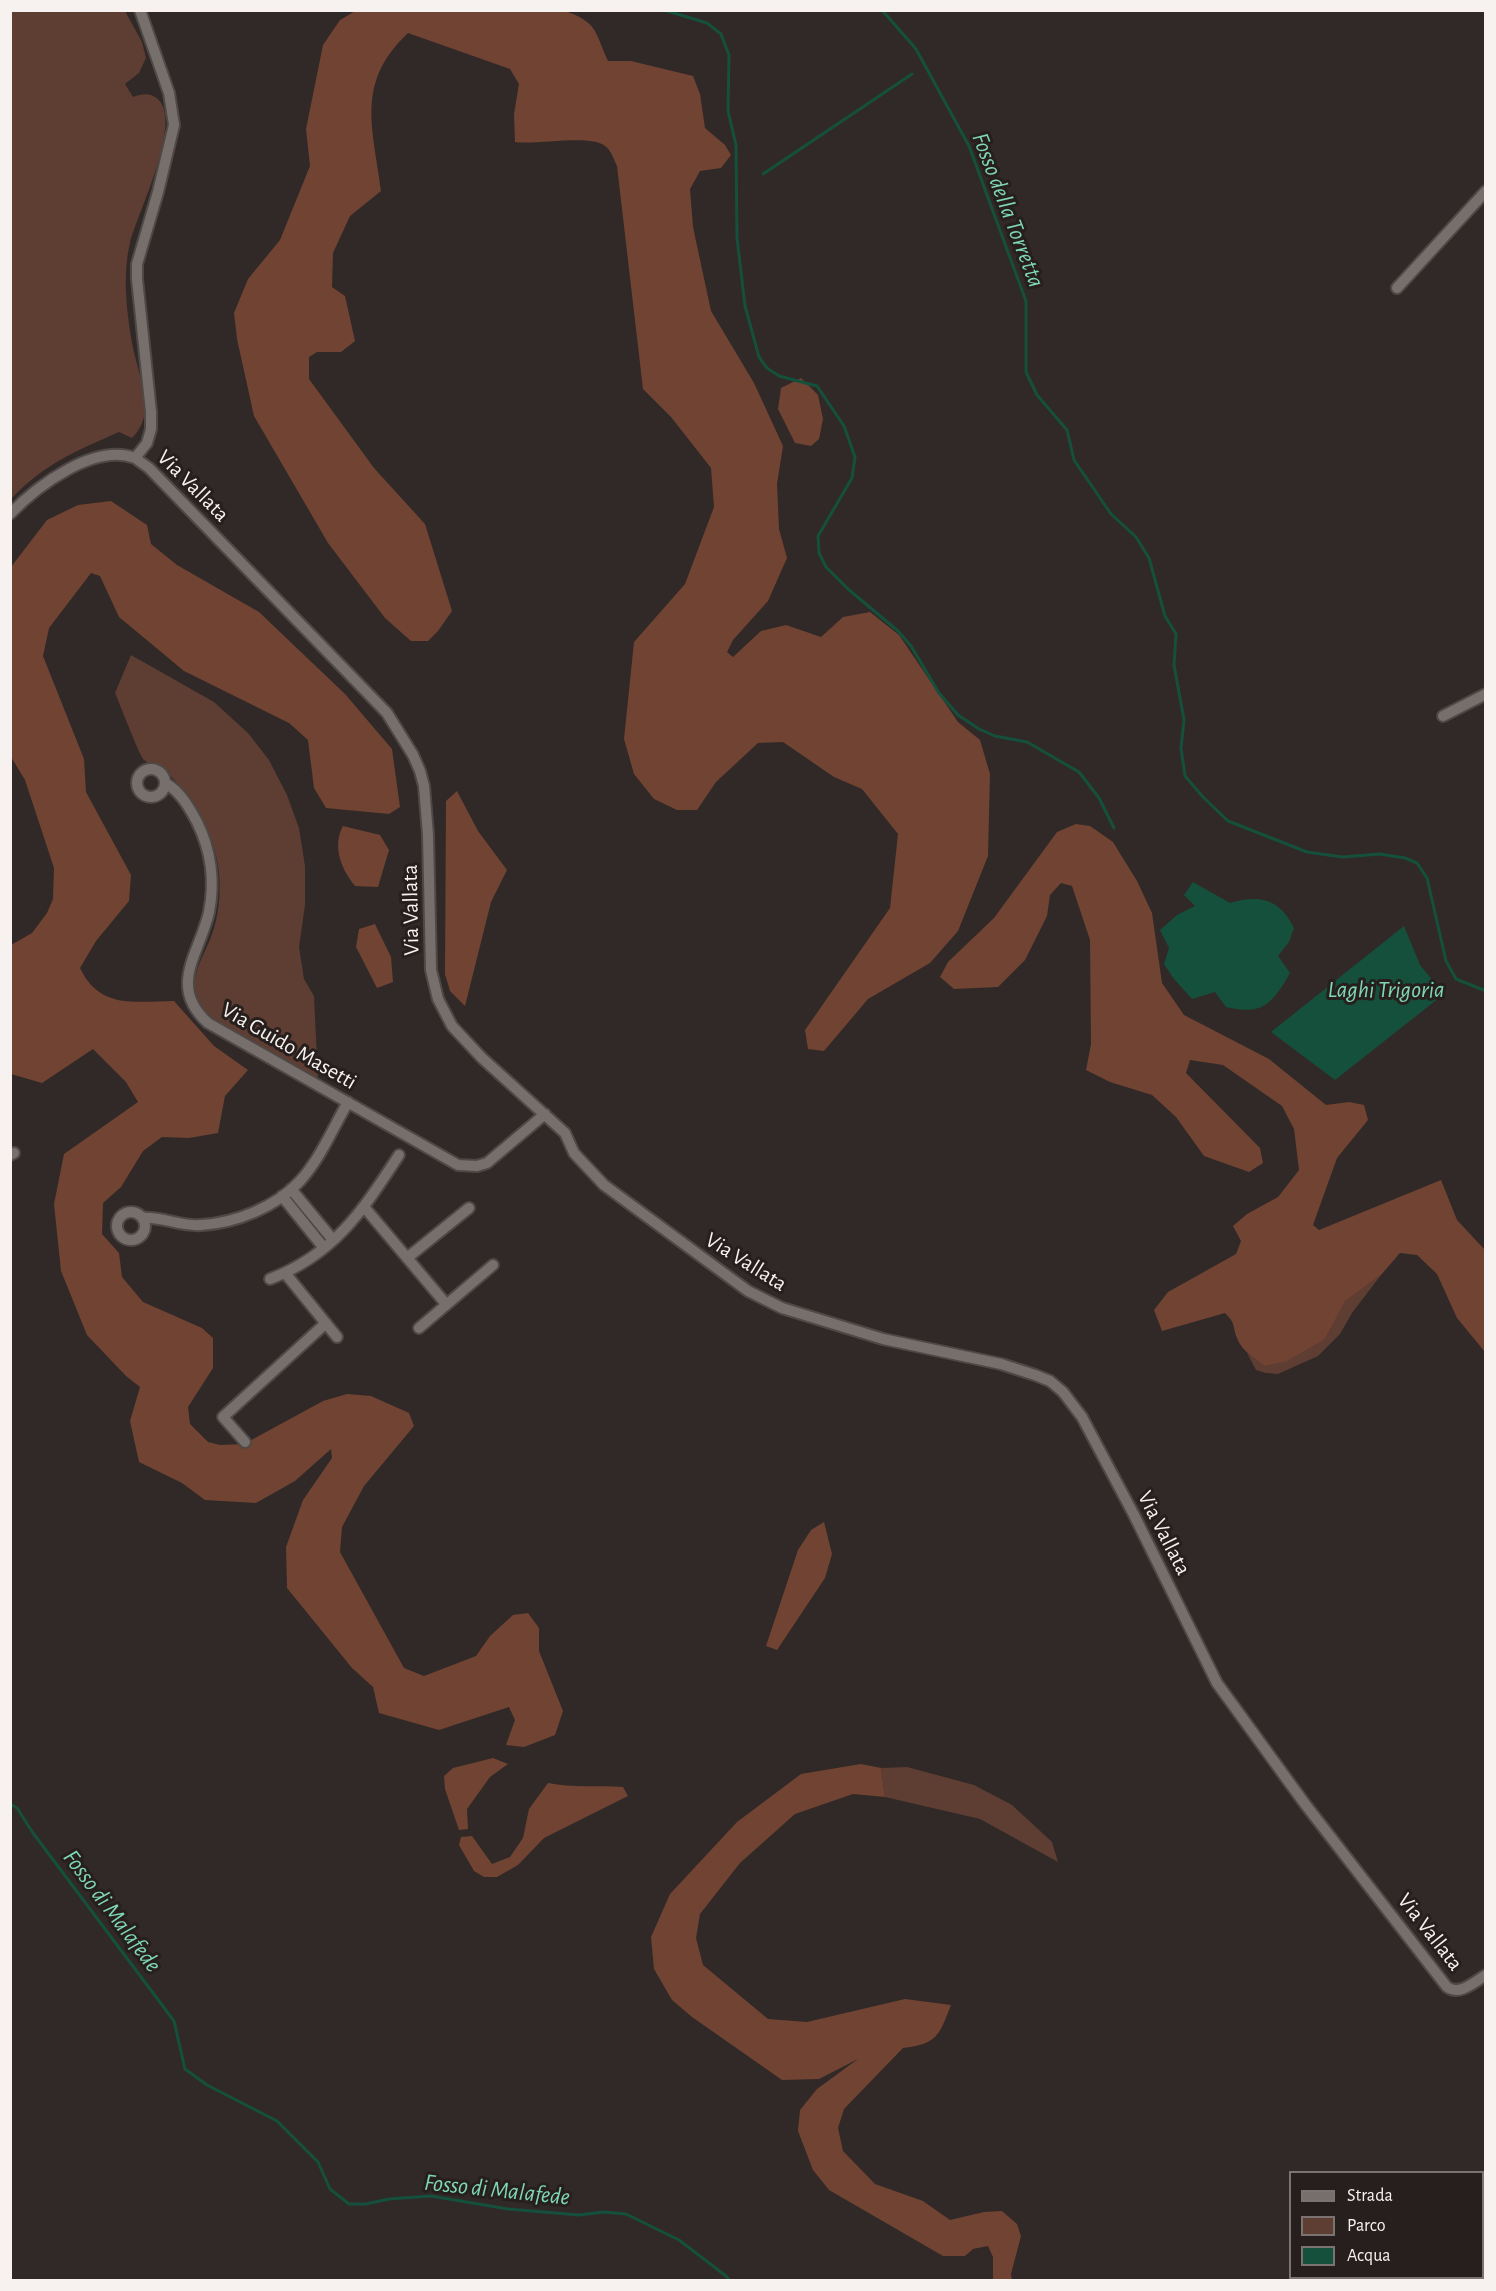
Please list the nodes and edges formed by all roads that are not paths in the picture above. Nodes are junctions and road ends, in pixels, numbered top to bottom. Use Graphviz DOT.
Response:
graph roads {
  1 [pos="140,10"];
  2 [pos="1485,191"];
  3 [pos="1397,288"];
  4 [pos="135,458"];
  5 [pos="10,514"];
  6 [pos="1485,694"];
  7 [pos="1443,716"];
  8 [pos="165,783"];
  9 [pos="348,1102"];
  10 [pos="545,1114"];
  11 [pos="399,1155"];
  12 [pos="286,1193"];
  13 [pos="365,1208"];
  14 [pos="469,1208"];
  15 [pos="142,1218"];
  16 [pos="333,1240"];
  17 [pos="324,1248"];
  18 [pos="407,1258"];
  19 [pos="493,1265"];
  20 [pos="285,1273"];
  21 [pos="270,1279"];
  22 [pos="446,1304"];
  23 [pos="326,1323"];
  24 [pos="419,1328"];
  25 [pos="337,1337"];
  26 [pos="245,1442"];
  27 [pos="1485,1975"];
  1 -- 4 [label="street"];
  2 -- 3 [label="street"];
  4 -- 5 [label="street"];
  4 -- 10 [label="street, Via Vallata"];
  6 -- 7 [label="street"];
  8 -- 9 [label="street, Via Guido Masetti"];
  9 -- 10 [label="street, Via Guido Masetti"];
  9 -- 12 [label="street"];
  10 -- 27 [label="street, Via Vallata"];
  11 -- 13 [label="street"];
  12 -- 15 [label="street"];
  12 -- 16 [label="street"];
  12 -- 17 [label="street"];
  13 -- 16 [label="street"];
  13 -- 18 [label="street"];
  14 -- 18 [label="street"];
  16 -- 17 [label="street"];
  17 -- 20 [label="street"];
  18 -- 22 [label="street"];
  19 -- 22 [label="street"];
  20 -- 21 [label="street"];
  20 -- 23 [label="street"];
  22 -- 24 [label="street"];
  23 -- 25 [label="street"];
  23 -- 26 [label="street"];
}
